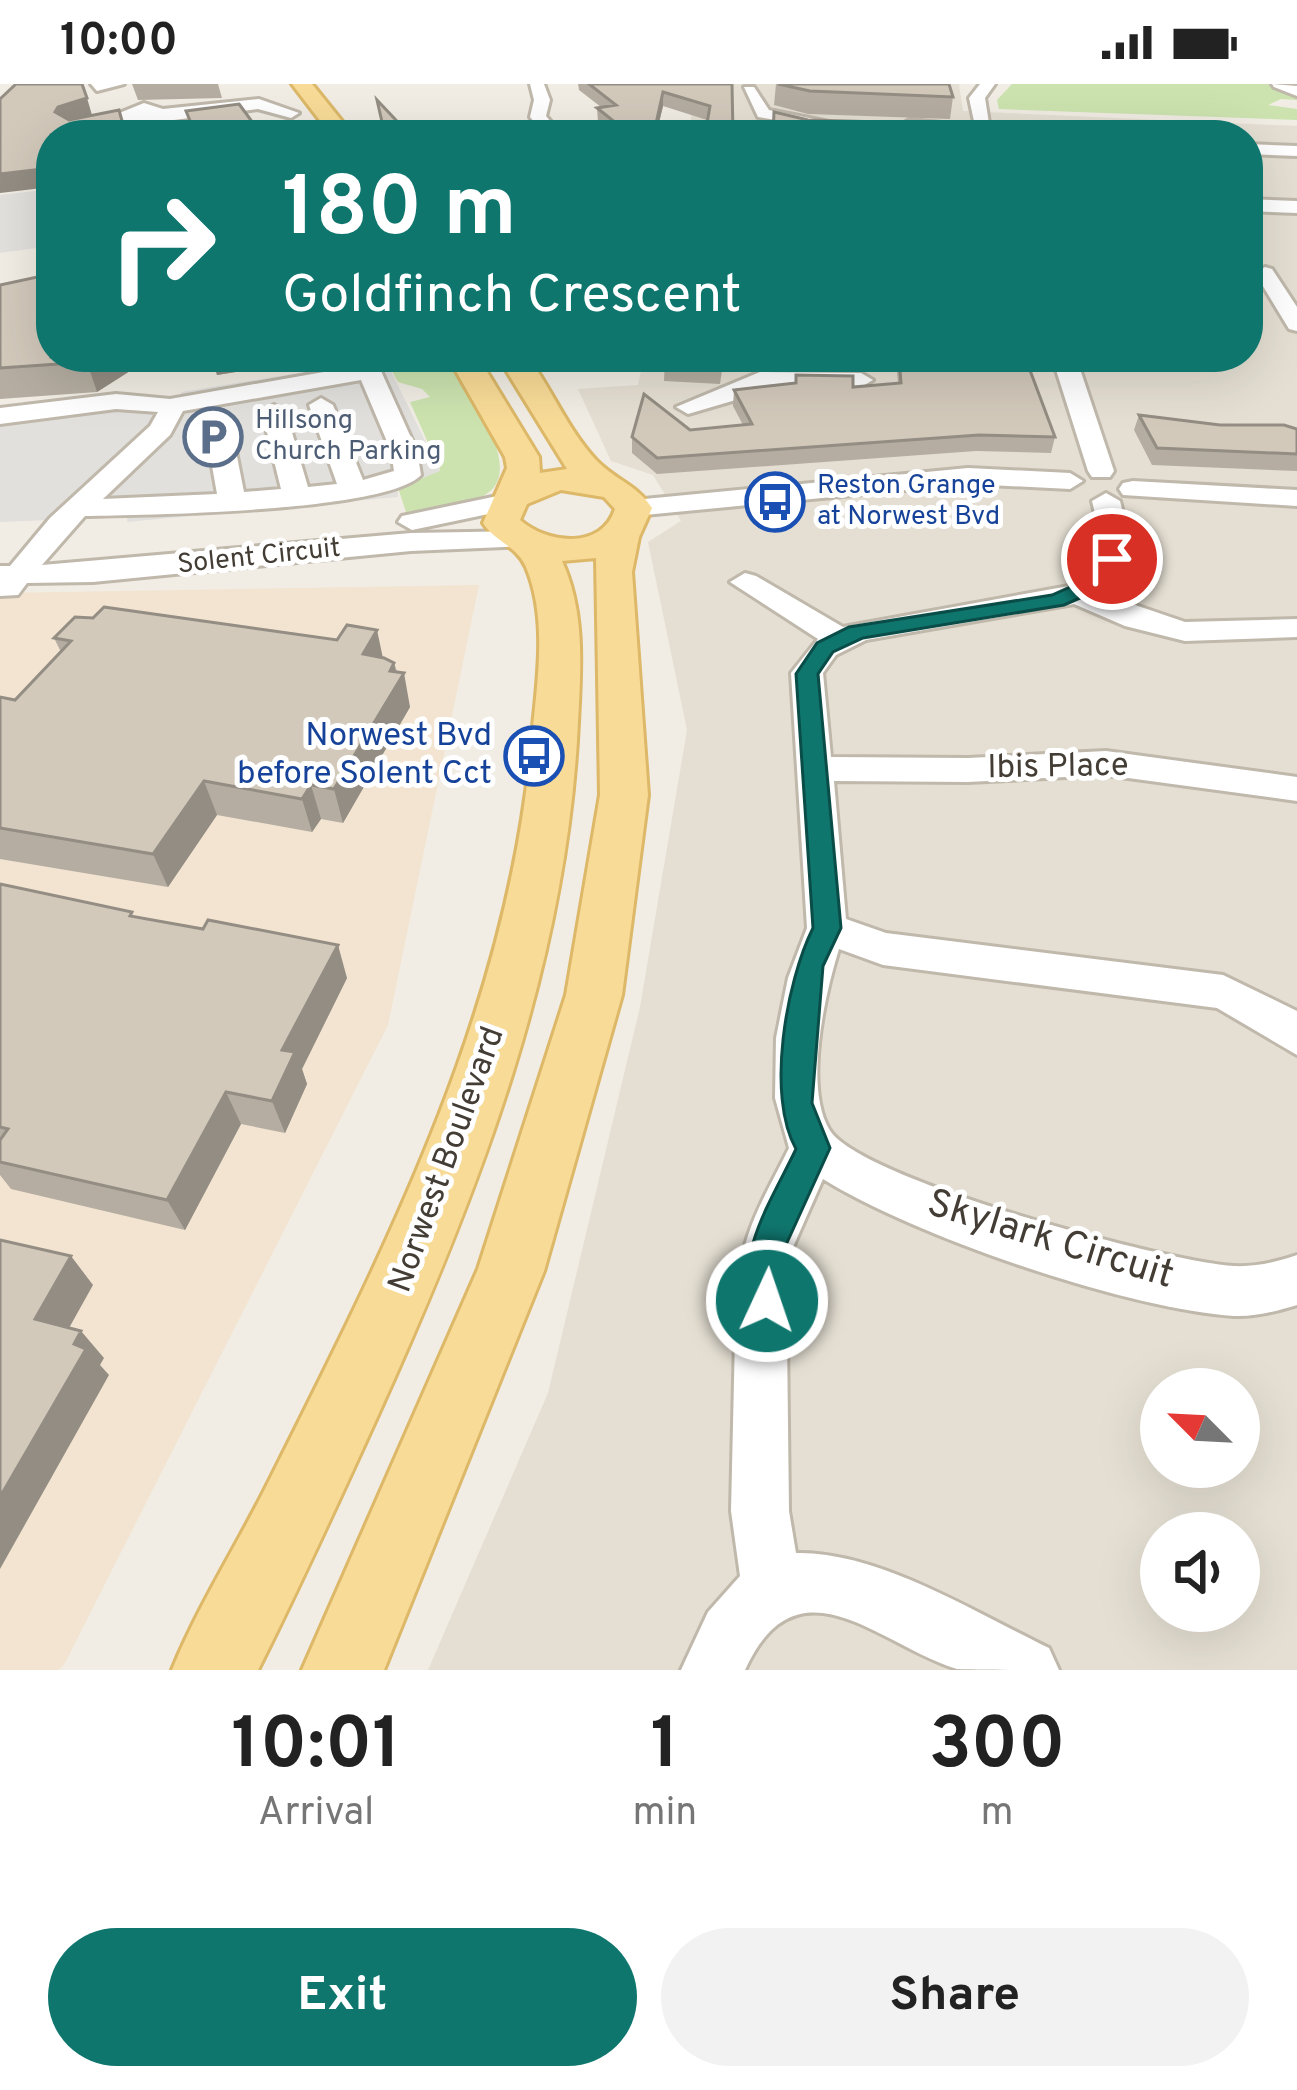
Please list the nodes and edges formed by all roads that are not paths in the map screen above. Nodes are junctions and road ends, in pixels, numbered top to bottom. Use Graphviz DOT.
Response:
graph roads {
  1 [pos="302,84"];
  2 [pos="988,84"];
  3 [pos="1279,84"];
  4 [pos="534,85"];
  5 [pos="273,88"];
  6 [pos="748,88"];
  7 [pos="1297,91"];
  8 [pos="99,92"];
  9 [pos="134,109"];
  10 [pos="291,113"];
  11 [pos="296,120"];
  12 [pos="330,120"];
  13 [pos="541,120"];
  14 [pos="802,120"];
  15 [pos="982,120"];
  16 [pos="1263,150"];
  17 [pos="1297,151"];
  18 [pos="1263,206"];
  19 [pos="1297,207"];
  20 [pos="1264,273"];
  21 [pos="1297,324"];
  22 [pos="365,372"];
  23 [pos="370,372"];
  24 [pos="472,372"];
  25 [pos="525,372"];
  26 [pos="757,372"];
  27 [pos="794,372"];
  28 [pos="1070,372"];
  29 [pos="861,380"];
  30 [pos="382,395"];
  31 [pos="321,405"];
  32 [pos="688,407"];
  33 [pos="274,412"];
  34 [pos="0,419"];
  35 [pos="217,421"];
  36 [pos="165,426"];
  37 [pos="1113,487"];
  38 [pos="353,489"];
  39 [pos="296,494"];
  40 [pos="1297,498"];
  41 [pos="232,500"];
  42 [pos="174,504"];
  43 [pos="77,508"];
  44 [pos="618,509"];
  45 [pos="518,521"];
  46 [pos="10,572"];
  47 [pos="746,582"];
  48 [pos="1078,594"];
  49 [pos="1293,622"];
  50 [pos="841,639"];
  51 [pos="817,770"];
  52 [pos="1297,789"];
  53 [pos="827,928"];
  54 [pos="1295,1031"];
  55 [pos="813,1148"];
  56 [pos="1297,1280"];
  57 [pos="772,1590"];
  58 [pos="213,1670"];
  59 [pos="343,1670"];
  60 [pos="713,1670"];
  61 [pos="1027,1670"];
  1 -- 12 [label="main road"];
  2 -- 15 [label="street"];
  3 -- 7 [label="street"];
  4 -- 13 [label="street"];
  5 -- 9 [label="street"];
  5 -- 10 [label="main road"];
  6 -- 14 [label="street"];
  8 -- 9 [label="street"];
  9 -- 10 [label="street"];
  10 -- 11 [label="main road"];
  16 -- 17 [label="street"];
  18 -- 19 [label="street"];
  20 -- 21 [label="street"];
  22 -- 36 [label="street"];
  23 -- 30 [label="street"];
  24 -- 45 [label="main road, Norwest Boulevard"];
  25 -- 44 [label="main road"];
  26 -- 32 [label="street"];
  27 -- 29 [label="street"];
  28 -- 37 [label="street"];
  30 -- 31 [label="street"];
  30 -- 38 [label="street"];
  31 -- 33 [label="street"];
  31 -- 38 [label="street"];
  33 -- 35 [label="street"];
  33 -- 39 [label="street"];
  34 -- 36 [label="street"];
  35 -- 36 [label="street"];
  35 -- 41 [label="street"];
  36 -- 42 [label="street"];
  36 -- 43 [label="street"];
  37 -- 40 [label="street"];
  37 -- 44 [label="street"];
  37 -- 48 [label="street"];
  38 -- 39 [label="street"];
  39 -- 41 [label="street"];
  41 -- 42 [label="street"];
  42 -- 43 [label="street"];
  43 -- 46 [label="street"];
  44 -- 45 [label="main road"];
  44 -- 45 [label="main road"];
  44 -- 59 [label="main road"];
  45 -- 46 [label="street, Solent Circuit"];
  45 -- 58 [label="main road, Norwest Boulevard"];
  47 -- 50 [label="street"];
  48 -- 49 [label="street"];
  48 -- 50 [label="street"];
  50 -- 51 [label="street"];
  51 -- 52 [label="street, Ibis Place"];
  51 -- 53 [label="street"];
  53 -- 54 [label="street"];
  53 -- 55 [label="street"];
  55 -- 56 [label="street, Skylark Circuit"];
  55 -- 57 [label="street"];
  57 -- 60 [label="street"];
  57 -- 61 [label="street"];
}
